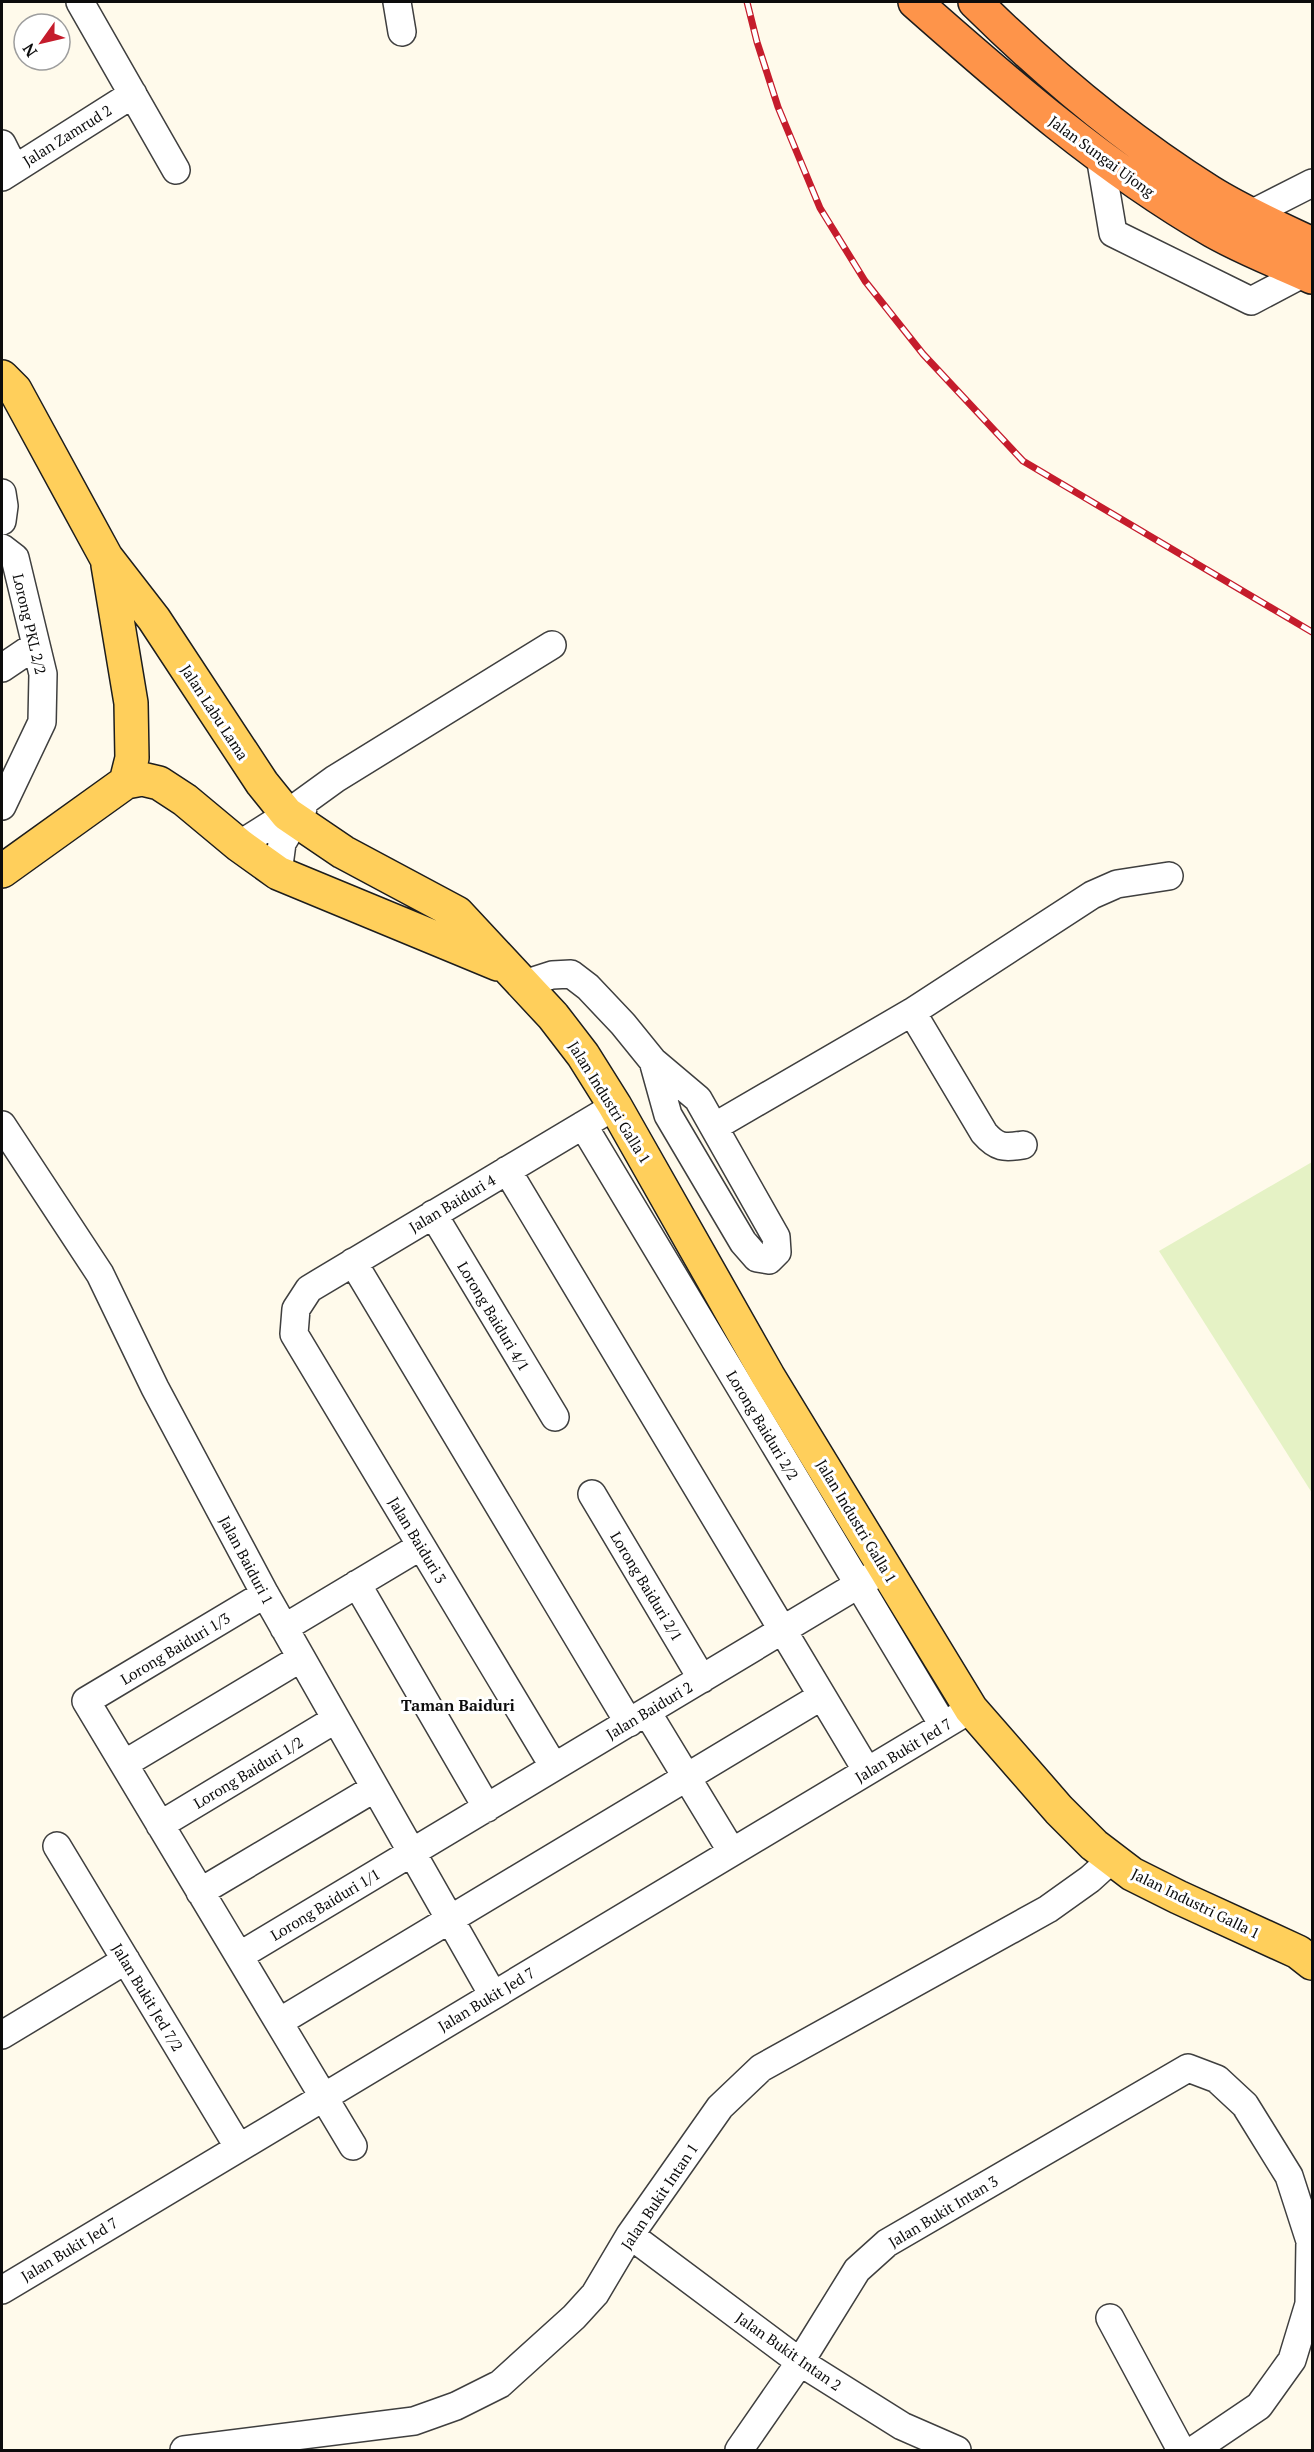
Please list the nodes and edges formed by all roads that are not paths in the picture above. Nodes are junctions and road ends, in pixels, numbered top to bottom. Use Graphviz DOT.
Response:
graph roads {
  1 [pos="80,2"];
  2 [pos="397,2"];
  3 [pos="915,2"];
  4 [pos="975,2"];
  5 [pos="402,32"];
  6 [pos="133,94"];
  7 [pos="2,144"];
  8 [pos="1100,156"];
  9 [pos="176,170"];
  10 [pos="8,172"];
  11 [pos="1312,183"];
  12 [pos="1251,214"];
  13 [pos="1310,265"];
  14 [pos="2,377"];
  15 [pos="2,494"];
  16 [pos="2,520"];
  17 [pos="2,548"];
  18 [pos="106,557"];
  19 [pos="36,645"];
  20 [pos="552,645"];
  21 [pos="2,668"];
  22 [pos="126,782"];
  23 [pos="2,806"];
  24 [pos="298,810"];
  25 [pos="239,845"];
  26 [pos="2,871"];
  27 [pos="278,873"];
  28 [pos="1169,876"];
  29 [pos="517,977"];
  30 [pos="912,1012"];
  31 [pos="653,1061"];
  32 [pos="615,1106"];
  33 [pos="2,1125"];
  34 [pos="583,1125"];
  35 [pos="714,1127"];
  36 [pos="1023,1145"];
  37 [pos="507,1170"];
  38 [pos="433,1214"];
  39 [pos="353,1262"];
  40 [pos="296,1309"];
  41 [pos="555,1417"];
  42 [pos="592,1494"];
  43 [pos="421,1546"];
  44 [pos="873,1576"];
  45 [pos="357,1584"];
  46 [pos="265,1594"];
  47 [pos="284,1628"];
  48 [pos="783,1630"];
  49 [pos="301,1658"];
  50 [pos="702,1678"];
  51 [pos="822,1696"];
  52 [pos="971,1709"];
  53 [pos="638,1717"];
  54 [pos="336,1719"];
  55 [pos="943,1725"];
  56 [pos="124,1764"];
  57 [pos="554,1767"];
  58 [pos="867,1771"];
  59 [pos="686,1777"];
  60 [pos="375,1788"];
  61 [pos="487,1808"];
  62 [pos="160,1825"];
  63 [pos="57,1846"];
  64 [pos="732,1852"];
  65 [pos="412,1853"];
  66 [pos="1112,1859"];
  67 [pos="200,1892"];
  68 [pos="449,1919"];
  69 [pos="239,1956"];
  70 [pos="126,1960"];
  71 [pos="1312,1964"];
  72 [pos="493,1995"];
  73 [pos="279,2022"];
  74 [pos="2,2035"];
  75 [pos="323,2097"];
  76 [pos="353,2146"];
  77 [pos="239,2148"];
  78 [pos="630,2235"];
  79 [pos="2,2290"];
  80 [pos="1110,2318"];
  81 [pos="800,2362"];
  82 [pos="183,2451"];
  83 [pos="739,2451"];
  84 [pos="957,2451"];
  85 [pos="1181,2451"];
  86 [pos="1194,2451"];
  1 -- 6 [label="street"];
  2 -- 5 [label="street"];
  3 -- 8 [label="highway, Jalan Sungai Ujong"];
  4 -- 12 [label="highway"];
  6 -- 9 [label="street"];
  6 -- 10 [label="street, Jalan Zamrud 2"];
  7 -- 10 [label="street"];
  8 -- 13 [label="highway, Jalan Sungai Ujong"];
  8 -- 13 [label="street"];
  11 -- 12 [label="street"];
  12 -- 13 [label="highway"];
  14 -- 18 [label="main road, Jalan Labu Lama"];
  15 -- 16 [label="street"];
  17 -- 19 [label="street, Lorong PKL 2/2"];
  18 -- 22 [label="main road"];
  18 -- 24 [label="main road, Jalan Labu Lama"];
  19 -- 21 [label="street"];
  19 -- 23 [label="street, Lorong PKL 2/2"];
  20 -- 24 [label="street"];
  22 -- 25 [label="main road"];
  22 -- 26 [label="main road"];
  24 -- 25 [label="street"];
  24 -- 27 [label="street"];
  24 -- 29 [label="main road, Jalan Labu Lama"];
  25 -- 27 [label="main road"];
  27 -- 29 [label="main road"];
  28 -- 30 [label="street"];
  29 -- 31 [label="street"];
  29 -- 32 [label="main road, Jalan Industri Galla 1"];
  30 -- 35 [label="street"];
  30 -- 36 [label="street"];
  31 -- 35 [label="street"];
  31 -- 35 [label="street"];
  32 -- 34 [label="street, Jalan Baiduri 4"];
  32 -- 44 [label="main road, Jalan Industri Galla 1"];
  33 -- 46 [label="street, Jalan Baiduri 1"];
  34 -- 37 [label="street, Jalan Baiduri 4"];
  34 -- 44 [label="street, Lorong Baiduri 2/2"];
  37 -- 38 [label="street, Jalan Baiduri 4"];
  37 -- 48 [label="street"];
  38 -- 39 [label="street, Jalan Baiduri 4"];
  38 -- 41 [label="street, Lorong Baiduri 4/1"];
  39 -- 40 [label="street, Jalan Baiduri 4"];
  39 -- 53 [label="street"];
  40 -- 43 [label="street, Jalan Baiduri 3"];
  42 -- 50 [label="street, Lorong Baiduri 2/1"];
  43 -- 45 [label="street"];
  43 -- 57 [label="street, Jalan Baiduri 3"];
  44 -- 48 [label="street, Jalan Baiduri 2"];
  44 -- 52 [label="main road, Jalan Industri Galla 1"];
  44 -- 55 [label="street, Lorong Baiduri 2/2"];
  45 -- 47 [label="street"];
  45 -- 61 [label="street"];
  46 -- 47 [label="street, Jalan Baiduri 1"];
  46 -- 56 [label="street, Lorong Baiduri 1/3"];
  47 -- 49 [label="street, Jalan Baiduri 1"];
  48 -- 50 [label="street, Jalan Baiduri 2"];
  48 -- 51 [label="street"];
  49 -- 54 [label="street, Jalan Baiduri 1"];
  49 -- 56 [label="street"];
  50 -- 53 [label="street, Jalan Baiduri 2"];
  51 -- 58 [label="street"];
  51 -- 59 [label="street"];
  52 -- 55 [label="street, Jalan Bukit Jed 7"];
  52 -- 66 [label="main road, Jalan Industri Galla 1"];
  53 -- 57 [label="street, Jalan Baiduri 2"];
  53 -- 59 [label="street"];
  54 -- 60 [label="street, Jalan Baiduri 1"];
  54 -- 62 [label="street, Lorong Baiduri 1/2"];
  55 -- 58 [label="street, Jalan Bukit Jed 7"];
  56 -- 62 [label="street"];
  57 -- 61 [label="street, Jalan Baiduri 2"];
  58 -- 64 [label="street, Jalan Bukit Jed 7"];
  59 -- 64 [label="street"];
  59 -- 68 [label="street"];
  60 -- 65 [label="street, Jalan Baiduri 1"];
  60 -- 67 [label="street"];
  61 -- 65 [label="street, Jalan Baiduri 2"];
  62 -- 67 [label="street"];
  63 -- 70 [label="street, Jalan Bukit Jed 7/2"];
  64 -- 72 [label="street, Jalan Bukit Jed 7"];
  65 -- 68 [label="street, Jalan Baiduri 1"];
  65 -- 69 [label="street, Lorong Baiduri 1/1"];
  66 -- 71 [label="main road, Jalan Industri Galla 1"];
  66 -- 78 [label="street, Jalan Bukit Intan 1"];
  67 -- 69 [label="street"];
  68 -- 72 [label="street, Jalan Baiduri 1"];
  68 -- 73 [label="street"];
  69 -- 73 [label="street"];
  70 -- 74 [label="street"];
  70 -- 77 [label="street, Jalan Bukit Jed 7/2"];
  72 -- 75 [label="street, Jalan Bukit Jed 7"];
  73 -- 75 [label="street"];
  75 -- 76 [label="street"];
  75 -- 77 [label="street, Jalan Bukit Jed 7"];
  77 -- 79 [label="street, Jalan Bukit Jed 7"];
  78 -- 81 [label="street, Jalan Bukit Intan 2"];
  78 -- 82 [label="street, Jalan Bukit Intan 1"];
  80 -- 85 [label="street"];
  81 -- 83 [label="street, Jalan Bukit Intan 3"];
  81 -- 84 [label="street, Jalan Bukit Intan 2"];
  81 -- 86 [label="street, Jalan Bukit Intan 3"];
}
